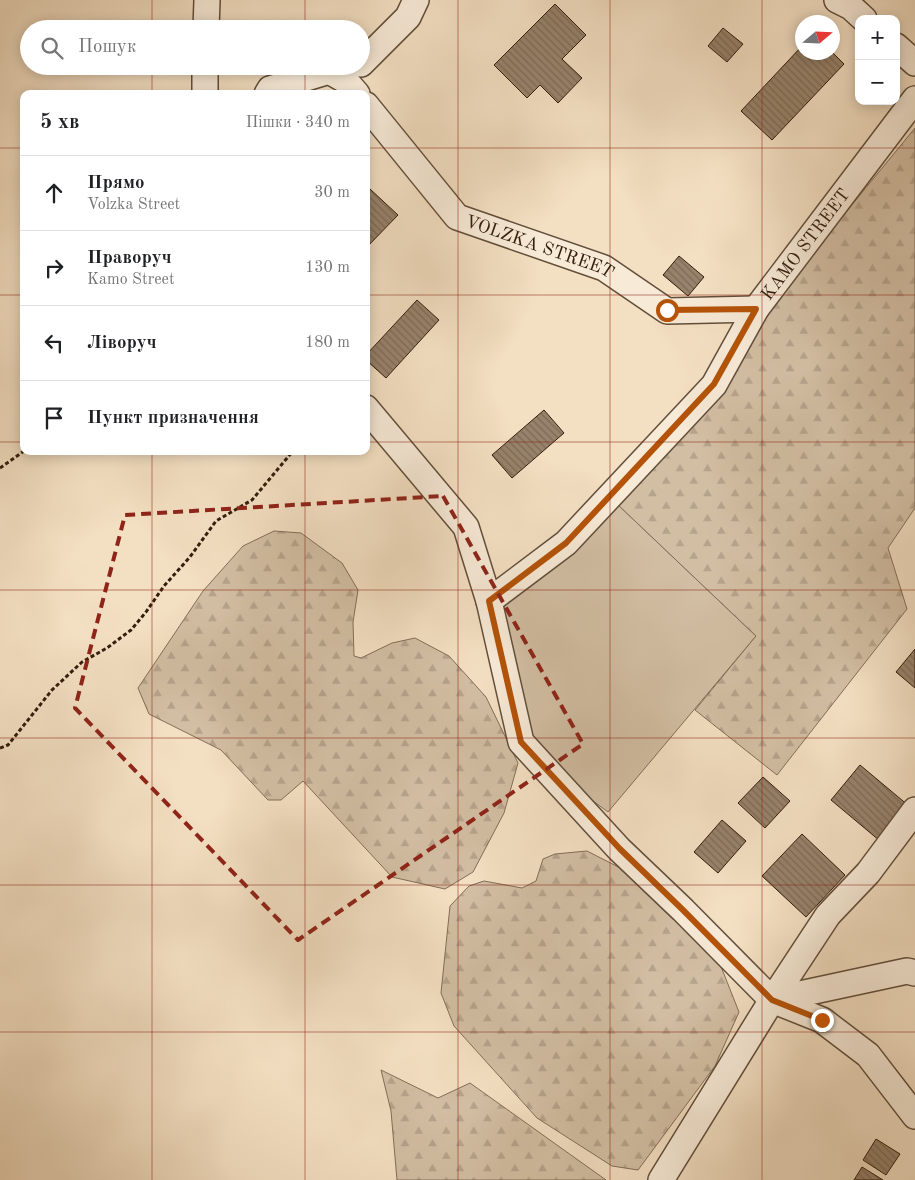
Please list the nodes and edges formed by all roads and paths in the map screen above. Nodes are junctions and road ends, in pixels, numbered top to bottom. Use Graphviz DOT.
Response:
graph roads {
  1 [pos="207,0"];
  2 [pos="416,0"];
  3 [pos="836,0"];
  4 [pos="860,15"];
  5 [pos="206,20"];
  6 [pos="900,50"];
  7 [pos="370,60"];
  8 [pos="915,63"];
  9 [pos="205,75"];
  10 [pos="316,75"];
  11 [pos="205,90"];
  12 [pos="270,90"];
  13 [pos="915,99"];
  14 [pos="370,110"];
  15 [pos="756,309"];
  16 [pos="370,413"];
  17 [pos="20,454"];
  18 [pos="290,455"];
  19 [pos="0,468"];
  20 [pos="489,601"];
  21 [pos="0,748"];
  22 [pos="915,810"];
  23 [pos="915,973"];
  24 [pos="772,1000"];
  25 [pos="915,1116"];
  26 [pos="661,1180"];
  1 -- 5 [label="street"];
  2 -- 7 [label="street"];
  3 -- 4 [label="street"];
  6 -- 8 [label="street"];
  9 -- 11 [label="street"];
  10 -- 12 [label="street"];
  13 -- 15 [label="street, KAMO STREET"];
  14 -- 15 [label="street, VOLZKA STREET"];
  15 -- 20 [label="street, KAMO STREET"];
  16 -- 20 [label="street"];
  17 -- 19 [label="path"];
  18 -- 21 [label="path"];
  20 -- 24 [label="street"];
  22 -- 24 [label="street"];
  23 -- 24 [label="street"];
  24 -- 25 [label="street"];
  24 -- 26 [label="street"];
}
